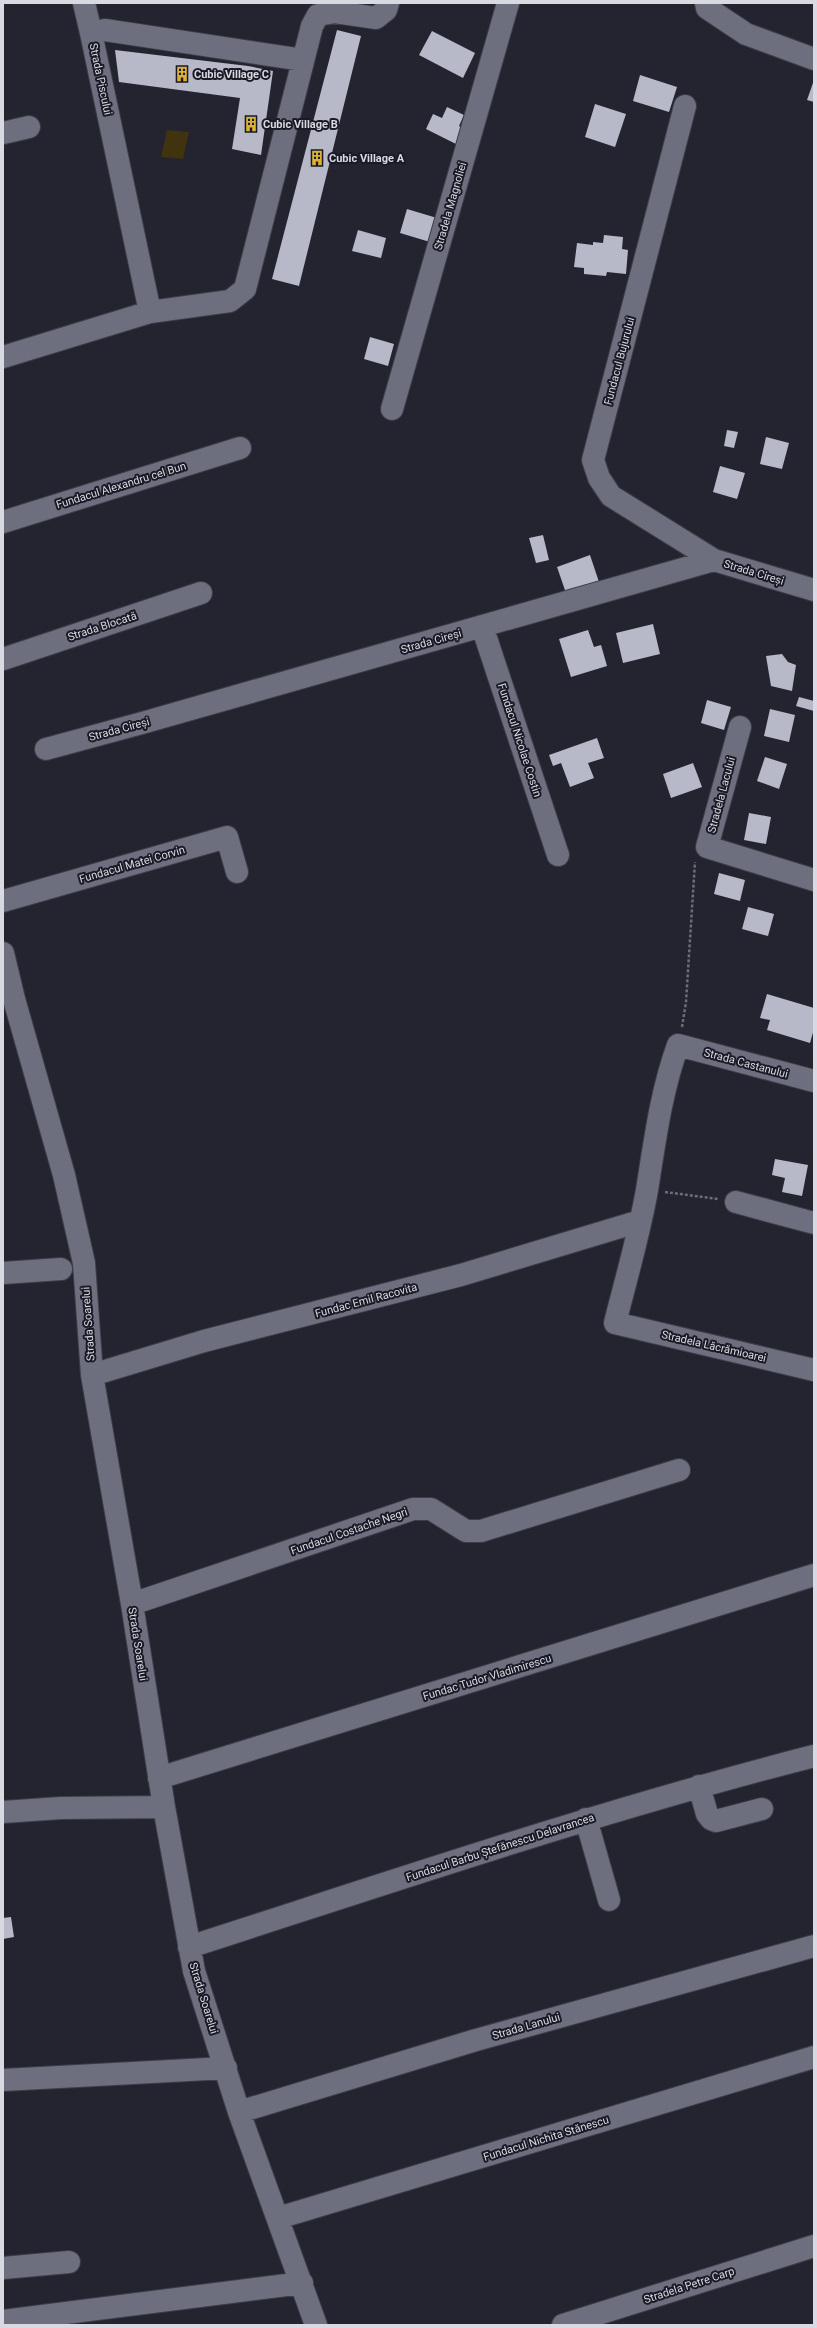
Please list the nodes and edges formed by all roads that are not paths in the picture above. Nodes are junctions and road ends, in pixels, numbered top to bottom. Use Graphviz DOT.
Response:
graph roads {
  1 [pos="84,3"];
  2 [pos="388,3"];
  3 [pos="508,3"];
  4 [pos="706,3"];
  5 [pos="91,33"];
  6 [pos="814,59"];
  7 [pos="303,60"];
  8 [pos="686,106"];
  9 [pos="29,127"];
  10 [pos="3,133"];
  11 [pos="150,312"];
  12 [pos="3,357"];
  13 [pos="392,409"];
  14 [pos="240,448"];
  15 [pos="3,522"];
  16 [pos="714,560"];
  17 [pos="814,590"];
  18 [pos="201,593"];
  19 [pos="482,626"];
  20 [pos="3,659"];
  21 [pos="740,727"];
  22 [pos="46,749"];
  23 [pos="558,855"];
  24 [pos="237,872"];
  25 [pos="814,880"];
  26 [pos="3,901"];
  27 [pos="3,953"];
  28 [pos="814,1081"];
  29 [pos="736,1202"];
  30 [pos="640,1221"];
  31 [pos="814,1223"];
  32 [pos="61,1270"];
  33 [pos="3,1273"];
  34 [pos="814,1370"];
  35 [pos="92,1375"];
  36 [pos="679,1470"];
  37 [pos="814,1575"];
  38 [pos="132,1604"];
  39 [pos="814,1756"];
  40 [pos="159,1778"];
  41 [pos="698,1786"];
  42 [pos="164,1807"];
  43 [pos="762,1809"];
  44 [pos="3,1812"];
  45 [pos="586,1819"];
  46 [pos="609,1900"];
  47 [pos="814,1946"];
  48 [pos="189,1947"];
  49 [pos="814,2057"];
  50 [pos="226,2068"];
  51 [pos="3,2080"];
  52 [pos="239,2112"];
  53 [pos="278,2218"];
  54 [pos="814,2246"];
  55 [pos="69,2262"];
  56 [pos="3,2268"];
  57 [pos="302,2283"];
  58 [pos="3,2321"];
  59 [pos="316,2325"];
  60 [pos="563,2325"];
  1 -- 5 [label="street"];
  2 -- 7 [label="street"];
  3 -- 13 [label="street, Stradela Magnoliei"];
  4 -- 6 [label="street"];
  5 -- 7 [label="street, Strada Piscului"];
  5 -- 11 [label="street, Strada Piscului"];
  7 -- 11 [label="street"];
  8 -- 16 [label="street, Fundacul Bujurului"];
  9 -- 10 [label="street"];
  11 -- 12 [label="street"];
  14 -- 15 [label="street, Fundacul Alexandru cel Bun"];
  16 -- 17 [label="street, Strada Cireși"];
  16 -- 19 [label="street, Strada Cireși"];
  18 -- 20 [label="street, Strada Blocată"];
  19 -- 22 [label="street, Strada Cireși"];
  19 -- 23 [label="street, Fundacul Nicolae Costin"];
  21 -- 25 [label="street, Stradela Lacului"];
  24 -- 26 [label="street, Fundacul Matei Corvin"];
  27 -- 35 [label="street, Strada Soarelui"];
  28 -- 30 [label="street, Strada Castanului"];
  29 -- 31 [label="street"];
  30 -- 34 [label="street, Stradela Lăcrămioarei"];
  30 -- 35 [label="street, Fundac Emil Racovita"];
  32 -- 33 [label="street"];
  35 -- 38 [label="street, Strada Soarelui"];
  36 -- 38 [label="street, Fundacul Costache Negri"];
  37 -- 40 [label="street, Fundac Tudor Vladimirescu"];
  38 -- 40 [label="street, Strada Soarelui"];
  39 -- 41 [label="street, Fundacul Barbu Ștefănescu Delavrancea"];
  40 -- 42 [label="street, Strada Soarelui"];
  41 -- 43 [label="street"];
  41 -- 45 [label="street, Fundacul Barbu Ștefănescu Delavrancea"];
  42 -- 44 [label="street"];
  42 -- 48 [label="street, Strada Soarelui"];
  45 -- 46 [label="street"];
  45 -- 48 [label="street, Fundacul Barbu Ștefănescu Delavrancea"];
  47 -- 52 [label="street, Strada Lanului"];
  48 -- 50 [label="street, Strada Soarelui"];
  49 -- 53 [label="street, Fundacul Nichita Stănescu"];
  50 -- 51 [label="street"];
  50 -- 52 [label="street, Strada Soarelui"];
  52 -- 53 [label="street, Strada Soarelui"];
  53 -- 57 [label="street, Strada Soarelui"];
  54 -- 60 [label="street, Stradela Petre Carp"];
  55 -- 56 [label="street"];
  57 -- 58 [label="street"];
  57 -- 59 [label="street, Strada Soarelui"];
}
